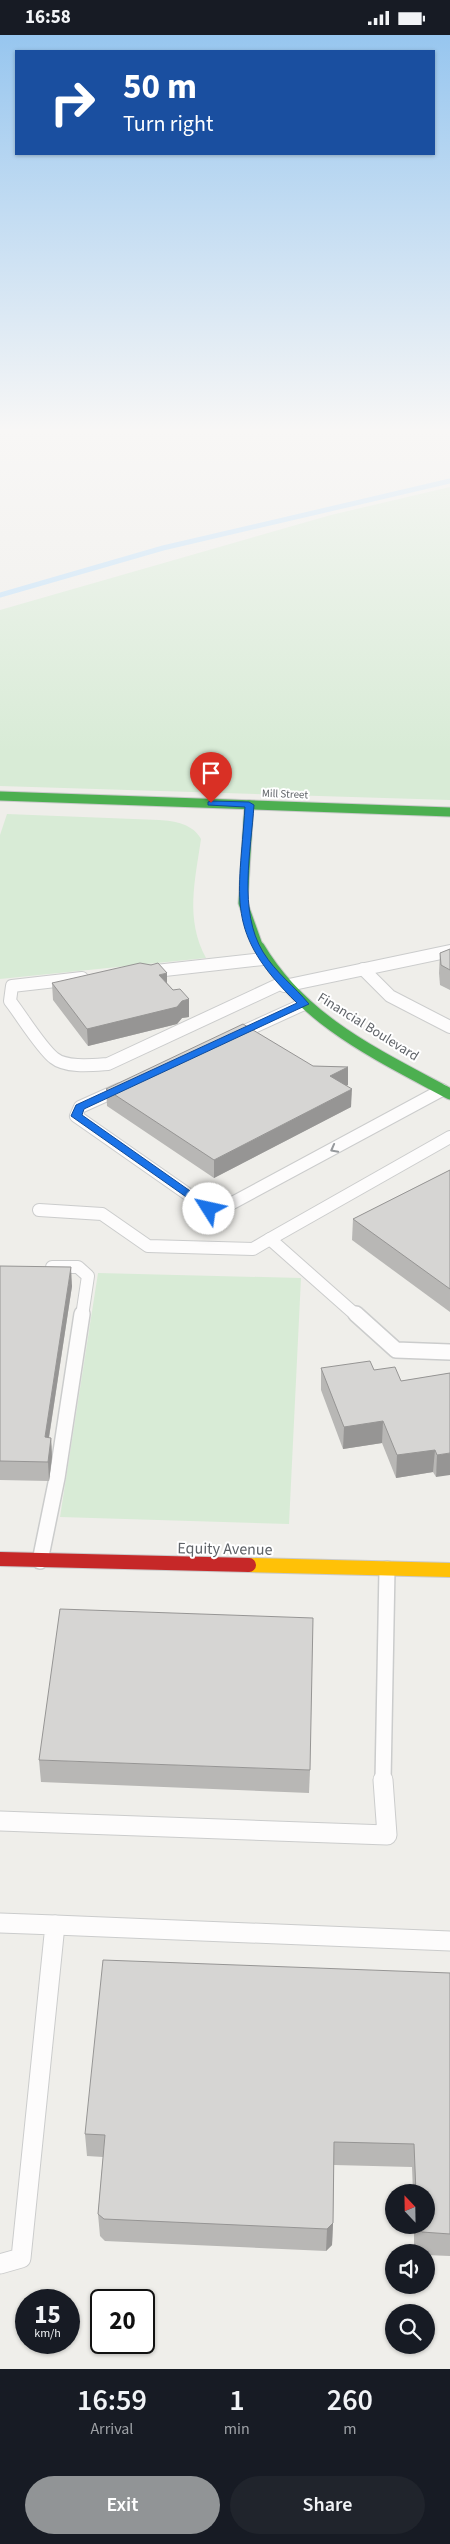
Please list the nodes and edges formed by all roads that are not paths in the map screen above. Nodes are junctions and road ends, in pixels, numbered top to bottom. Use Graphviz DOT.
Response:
graph roads {
  1 [pos="1,798"];
  2 [pos="249,805"];
  3 [pos="450,812"];
  4 [pos="450,951"];
  5 [pos="263,959"];
  6 [pos="363,969"];
  7 [pos="138,973"];
  8 [pos="89,978"];
  9 [pos="283,984"];
  10 [pos="304,1004"];
  11 [pos="450,1027"];
  12 [pos="223,1041"];
  13 [pos="134,1082"];
  14 [pos="446,1092"];
  15 [pos="450,1137"];
  16 [pos="40,1210"];
  17 [pos="270,1239"];
  18 [pos="39,1267"];
  19 [pos="450,1351"];
  20 [pos="40,1561"];
  21 [pos="1,1564"];
  22 [pos="387,1569"];
  23 [pos="450,1570"];
  24 [pos="0,1821"];
  25 [pos="0,1923"];
  26 [pos="55,1925"];
  27 [pos="450,1941"];
  28 [pos="0,2264"];
  1 -- 2 [label="street, Mill Street"];
  2 -- 3 [label="street, Mill Street"];
  2 -- 5 [label="street, Financial Boulevard"];
  4 -- 6 [label="lane"];
  5 -- 7 [label="lane"];
  5 -- 9 [label="street, Financial Boulevard"];
  6 -- 9 [label="lane"];
  6 -- 11 [label="lane"];
  8 -- 9 [label="lane"];
  9 -- 10 [label="street, Financial Boulevard"];
  10 -- 12 [label="lane"];
  10 -- 14 [label="street, Financial Boulevard"];
  14 -- 13 [label="lane, one-way"];
  15 -- 17 [label="lane"];
  16 -- 17 [label="lane"];
  17 -- 19 [label="lane"];
  18 -- 20 [label="lane"];
  20 -- 21 [label="street, Equity Avenue"];
  20 -- 22 [label="street, Equity Avenue"];
  22 -- 23 [label="street, Equity Avenue"];
  22 -- 24 [label="lane"];
  25 -- 26 [label="lane"];
  26 -- 27 [label="lane"];
  26 -- 28 [label="lane"];
}
